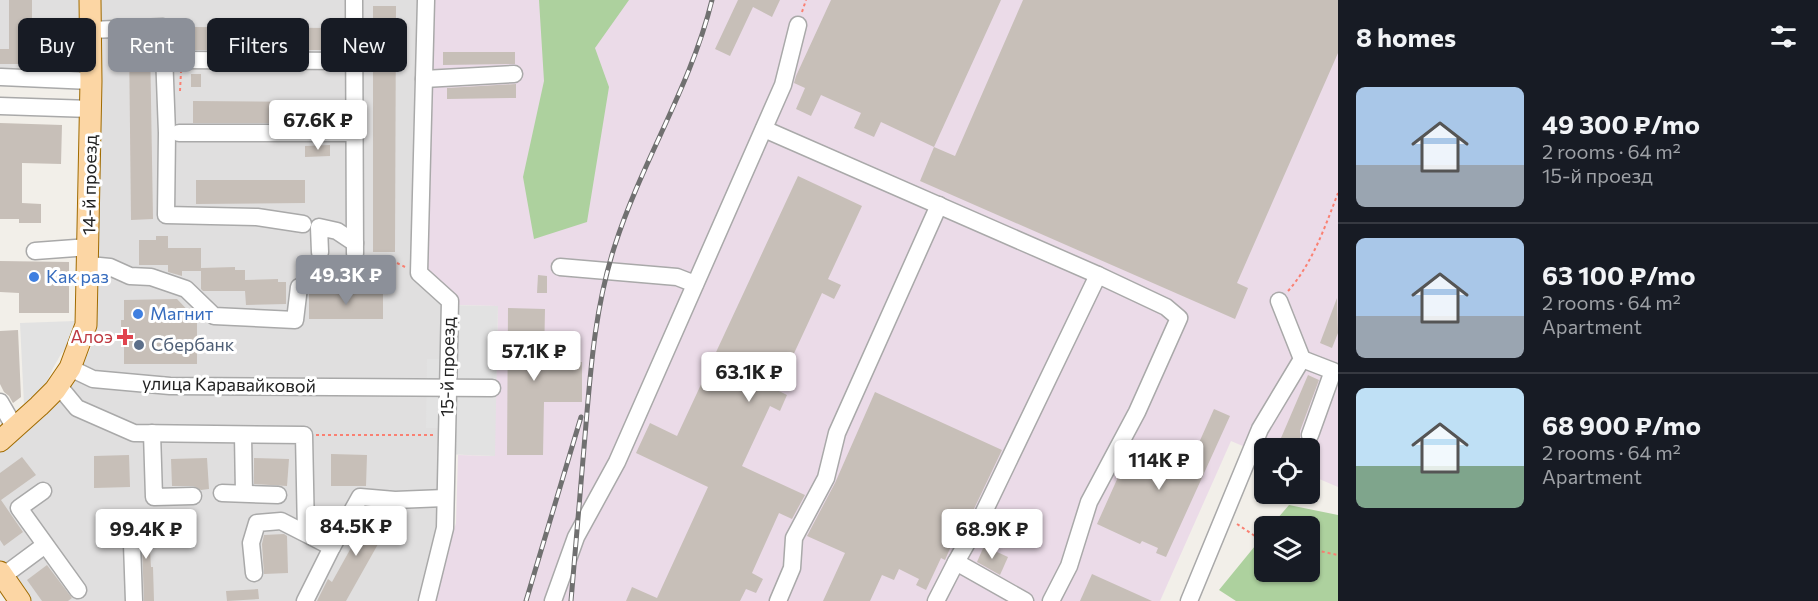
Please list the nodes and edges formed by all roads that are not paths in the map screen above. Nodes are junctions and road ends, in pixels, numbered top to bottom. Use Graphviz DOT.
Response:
graph roads {
  1 [pos="90,0"];
  2 [pos="354,0"];
  3 [pos="426,0"];
  4 [pos="91,18"];
  5 [pos="354,18"];
  6 [pos="798,26"];
  7 [pos="96,30"];
  8 [pos="195,60"];
  9 [pos="321,61"];
  10 [pos="91,72"];
  11 [pos="355,72"];
  12 [pos="514,74"];
  13 [pos="1,77"];
  14 [pos="424,79"];
  15 [pos="91,81"];
  16 [pos="0,106"];
  17 [pos="91,109"];
  18 [pos="764,129"];
  19 [pos="179,133"];
  20 [pos="353,133"];
  21 [pos="939,205"];
  22 [pos="303,224"];
  23 [pos="35,251"];
  24 [pos="320,252"];
  25 [pos="89,256"];
  26 [pos="560,267"];
  27 [pos="1098,275"];
  28 [pos="695,284"];
  29 [pos="299,287"];
  30 [pos="1279,301"];
  31 [pos="1302,359"];
  32 [pos="1336,363"];
  33 [pos="70,368"];
  34 [pos="58,386"];
  35 [pos="448,388"];
  36 [pos="492,388"];
  37 [pos="0,402"];
  38 [pos="8,434"];
  39 [pos="152,434"];
  40 [pos="243,435"];
  41 [pos="1310,435"];
  42 [pos="43,491"];
  43 [pos="222,493"];
  44 [pos="244,493"];
  45 [pos="278,495"];
  46 [pos="193,496"];
  47 [pos="445,498"];
  48 [pos="306,533"];
  49 [pos="132,544"];
  50 [pos="45,545"];
  51 [pos="333,547"];
  52 [pos="956,562"];
  53 [pos="254,573"];
  54 [pos="1,574"];
  55 [pos="78,590"];
  56 [pos="20,601"];
  57 [pos="134,601"];
  58 [pos="305,601"];
  59 [pos="427,601"];
  60 [pos="553,601"];
  61 [pos="778,601"];
  62 [pos="936,601"];
  63 [pos="1025,601"];
  64 [pos="1051,601"];
  65 [pos="1189,601"];
  1 -- 4 [label="main road, 14-й проезд"];
  2 -- 5 [label="street"];
  3 -- 14 [label="street"];
  6 -- 18 [label="street"];
  7 -- 22 [label="street"];
  8 -- 9 [label="street"];
  10 -- 15 [label="main road, 14-й проезд"];
  11 -- 20 [label="street"];
  12 -- 14 [label="street"];
  13 -- 15 [label="street"];
  14 -- 35 [label="street, 15-й проезд"];
  15 -- 17 [label="main road, 14-й проезд"];
  16 -- 17 [label="street"];
  17 -- 25 [label="main road, 14-й проезд"];
  18 -- 21 [label="street"];
  18 -- 28 [label="street"];
  19 -- 20 [label="street"];
  20 -- 24 [label="street"];
  21 -- 27 [label="street"];
  21 -- 61 [label="street"];
  23 -- 25 [label="street"];
  25 -- 29 [label="street"];
  25 -- 33 [label="main road, 14-й проезд"];
  26 -- 28 [label="street"];
  27 -- 52 [label="street"];
  27 -- 64 [label="street"];
  28 -- 60 [label="street"];
  30 -- 31 [label="street"];
  31 -- 32 [label="street"];
  31 -- 65 [label="street"];
  32 -- 41 [label="street"];
  33 -- 34 [label="main road"];
  33 -- 35 [label="street, улица Каравайковой"];
  34 -- 38 [label="main road"];
  34 -- 39 [label="street"];
  35 -- 36 [label="street, улица Каравайковой"];
  35 -- 47 [label="street, 15-й проезд"];
  37 -- 38 [label="street"];
  39 -- 40 [label="street"];
  39 -- 46 [label="street"];
  40 -- 44 [label="street"];
  40 -- 48 [label="street"];
  42 -- 50 [label="street"];
  43 -- 44 [label="street"];
  44 -- 45 [label="street"];
  47 -- 51 [label="street"];
  47 -- 59 [label="street, 15-й проезд"];
  48 -- 51 [label="street"];
  48 -- 53 [label="street"];
  49 -- 57 [label="street"];
  50 -- 54 [label="street"];
  50 -- 55 [label="street"];
  51 -- 58 [label="street"];
  52 -- 62 [label="street"];
  52 -- 63 [label="street"];
  54 -- 56 [label="main road"];
}
